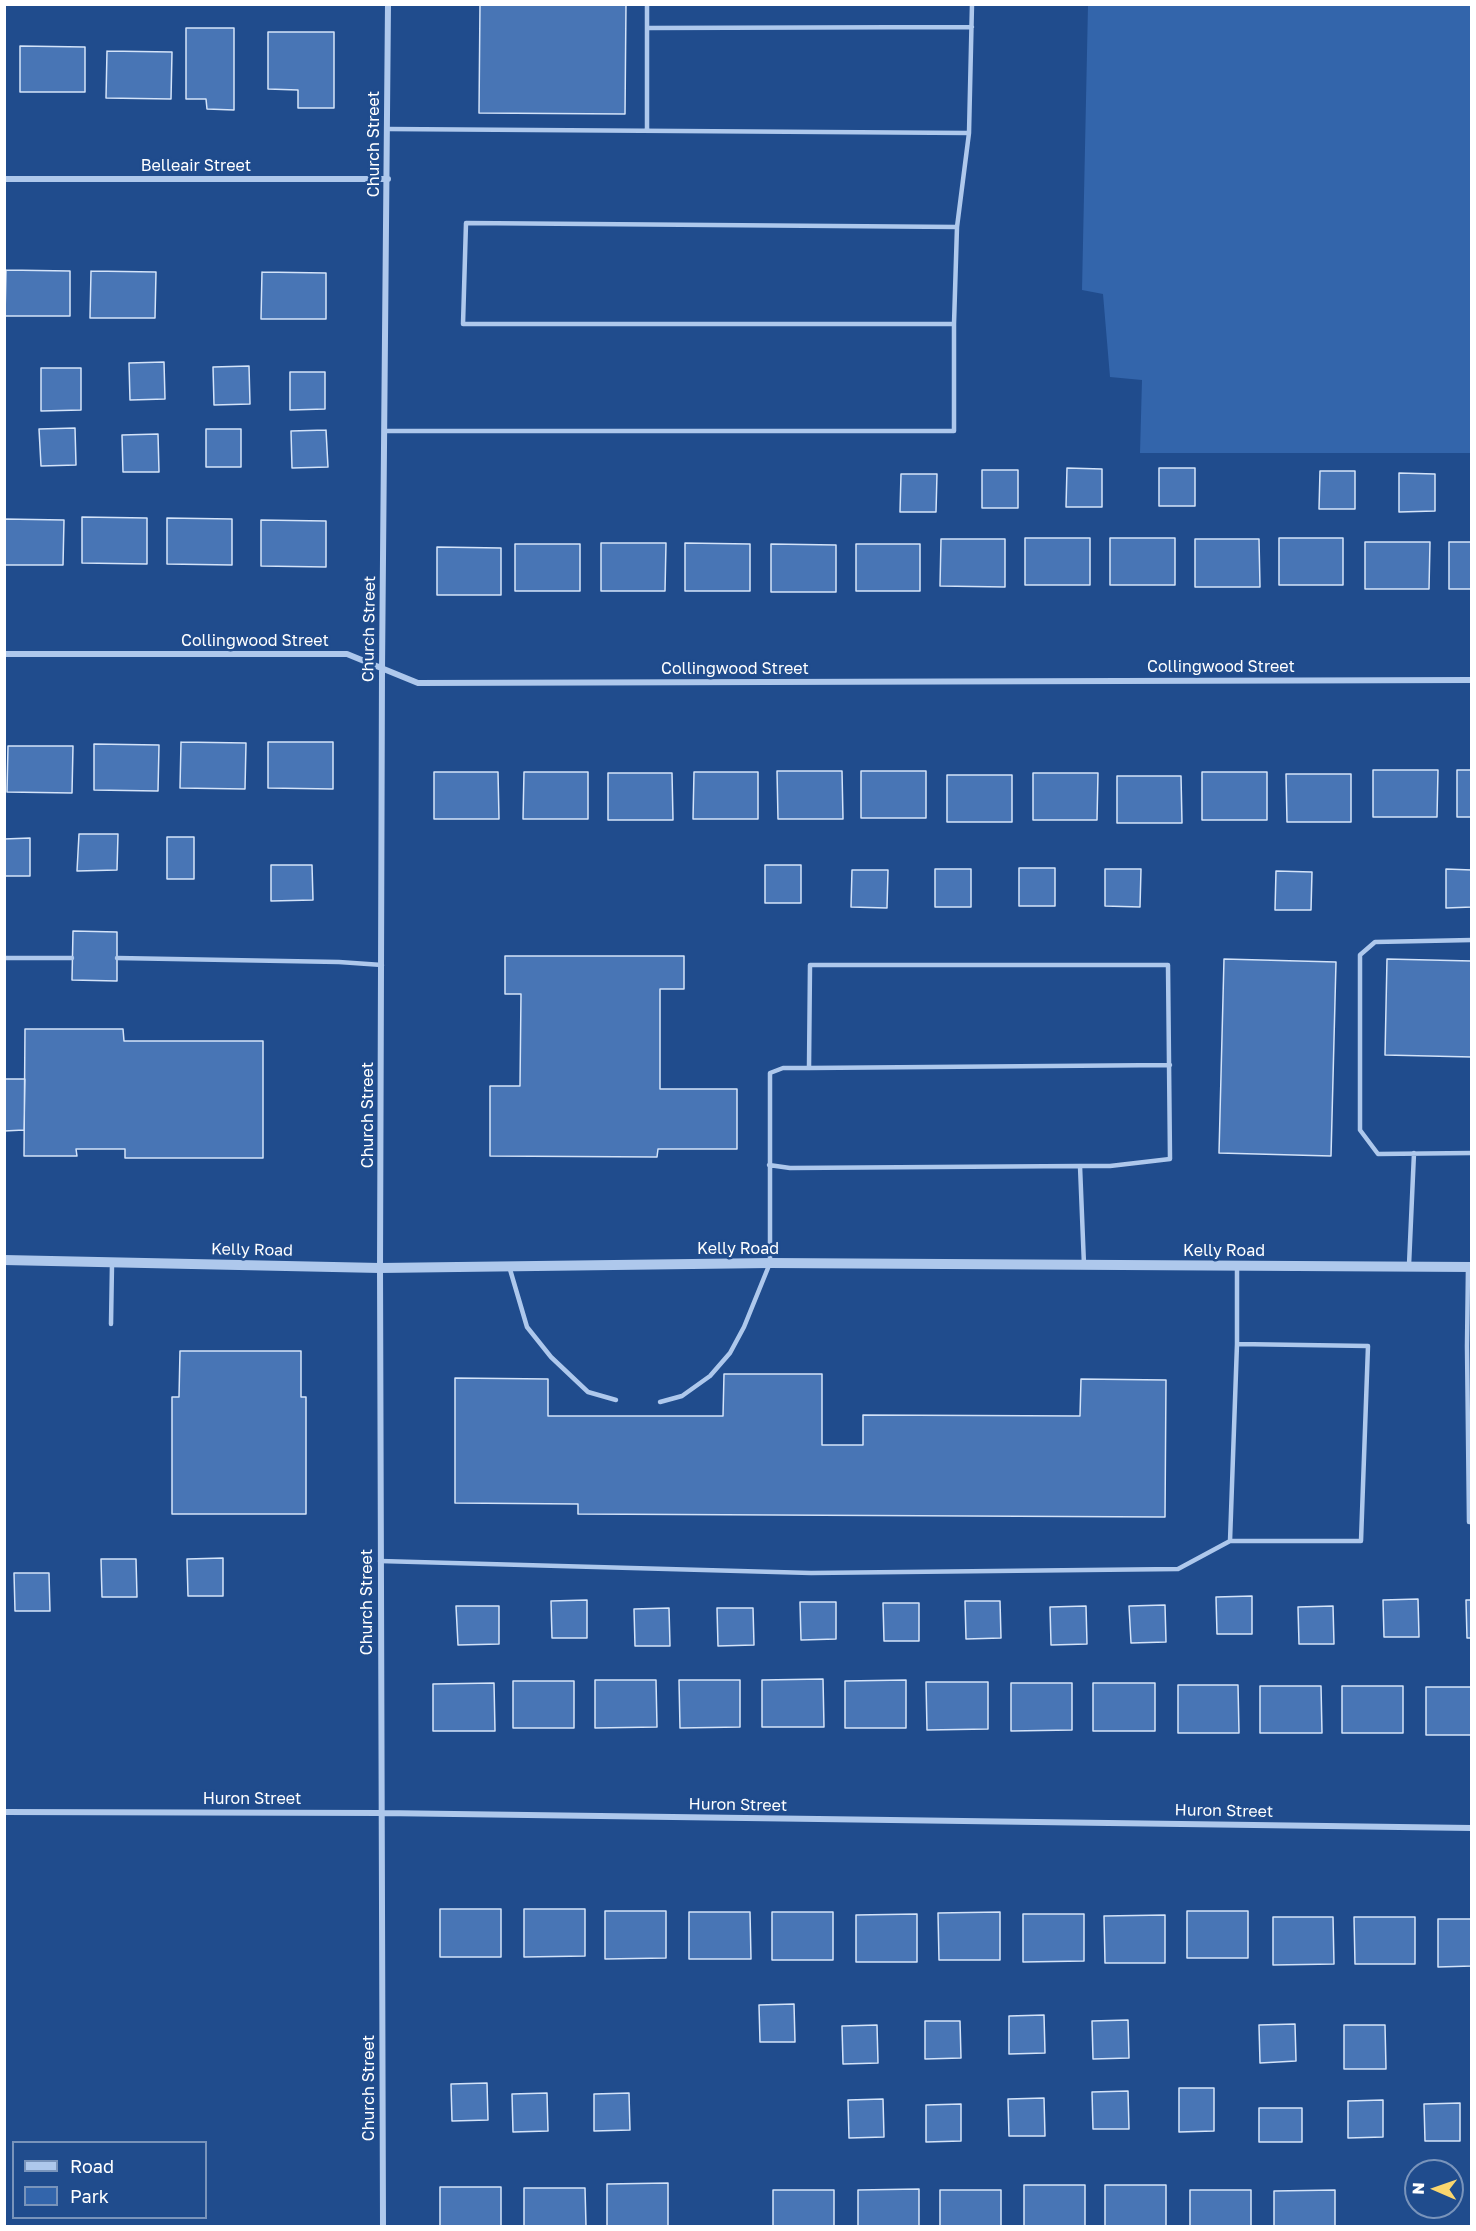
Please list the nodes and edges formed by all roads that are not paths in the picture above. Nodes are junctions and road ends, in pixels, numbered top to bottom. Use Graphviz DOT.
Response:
graph roads {
  1 [pos="388,4"];
  2 [pos="647,4"];
  3 [pos="972,4"];
  4 [pos="972,27"];
  5 [pos="647,28"];
  6 [pos="387,129"];
  7 [pos="647,131"];
  8 [pos="969,133"];
  9 [pos="4,179"];
  10 [pos="388,179"];
  11 [pos="957,227"];
  12 [pos="954,324"];
  13 [pos="384,431"];
  14 [pos="4,654"];
  15 [pos="382,669"];
  16 [pos="1472,680"];
  17 [pos="1472,940"];
  18 [pos="4,958"];
  19 [pos="72,958"];
  20 [pos="117,958"];
  21 [pos="382,965"];
  22 [pos="1170,1065"];
  23 [pos="809,1068"];
  24 [pos="1472,1153"];
  25 [pos="1414,1154"];
  26 [pos="769,1165"];
  27 [pos="1080,1166"];
  28 [pos="4,1260"];
  29 [pos="112,1262"];
  30 [pos="770,1263"];
  31 [pos="1084,1265"];
  32 [pos="1237,1265"];
  33 [pos="509,1266"];
  34 [pos="1470,1267"];
  35 [pos="380,1268"];
  36 [pos="1409,1268"];
  37 [pos="111,1324"];
  38 [pos="1238,1344"];
  39 [pos="616,1400"];
  40 [pos="660,1401"];
  41 [pos="1472,1522"];
  42 [pos="1230,1541"];
  43 [pos="380,1561"];
  44 [pos="4,1812"];
  45 [pos="382,1813"];
  46 [pos="1472,1828"];
  47 [pos="383,2226"];
  1 -- 6 [label="street, Church Street"];
  2 -- 5 [label="lane"];
  3 -- 4 [label="lane"];
  4 -- 5 [label="lane"];
  4 -- 8 [label="lane"];
  5 -- 7 [label="lane"];
  6 -- 7 [label="lane"];
  6 -- 10 [label="street, Church Street"];
  7 -- 8 [label="lane"];
  8 -- 11 [label="lane"];
  9 -- 10 [label="street, Belleair Street"];
  10 -- 13 [label="street, Church Street"];
  11 -- 12 [label="lane"];
  11 -- 12 [label="lane"];
  12 -- 13 [label="lane"];
  13 -- 15 [label="street, Church Street"];
  14 -- 15 [label="street, Collingwood Street"];
  15 -- 16 [label="street, Collingwood Street"];
  15 -- 21 [label="street, Church Street"];
  17 -- 25 [label="lane"];
  18 -- 19 [label="lane"];
  20 -- 21 [label="lane"];
  21 -- 35 [label="street, Church Street"];
  22 -- 23 [label="lane"];
  22 -- 23 [label="lane"];
  22 -- 27 [label="lane"];
  23 -- 26 [label="lane"];
  24 -- 25 [label="lane"];
  25 -- 36 [label="lane"];
  26 -- 27 [label="lane"];
  26 -- 30 [label="lane"];
  27 -- 31 [label="lane"];
  28 -- 29 [label="street, Kelly Road"];
  29 -- 35 [label="street, Kelly Road"];
  29 -- 37 [label="lane"];
  30 -- 31 [label="street, Kelly Road"];
  30 -- 33 [label="street, Kelly Road"];
  30 -- 40 [label="lane"];
  31 -- 32 [label="street, Kelly Road"];
  32 -- 36 [label="street, Kelly Road"];
  32 -- 38 [label="lane"];
  33 -- 35 [label="street, Kelly Road"];
  33 -- 39 [label="lane"];
  34 -- 36 [label="street, Kelly Road"];
  34 -- 41 [label="lane"];
  35 -- 43 [label="street, Church Street"];
  38 -- 42 [label="lane"];
  38 -- 42 [label="lane"];
  42 -- 43 [label="lane"];
  43 -- 45 [label="street, Church Street"];
  44 -- 45 [label="street, Huron Street"];
  45 -- 46 [label="street, Huron Street"];
  45 -- 47 [label="street, Church Street"];
}
